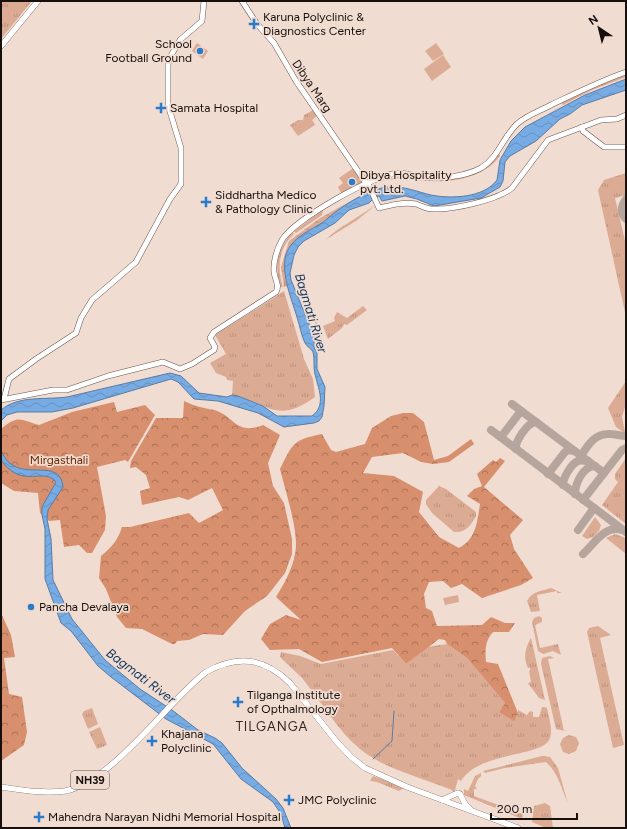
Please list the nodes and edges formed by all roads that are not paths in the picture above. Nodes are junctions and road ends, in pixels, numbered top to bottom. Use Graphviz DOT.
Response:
graph roads {
  1 [pos="38,1"];
  2 [pos="204,1"];
  3 [pos="242,1"];
  4 [pos="1,46"];
  5 [pos="626,72"];
  6 [pos="626,115"];
  7 [pos="582,126"];
  8 [pos="626,147"];
  9 [pos="368,184"];
  10 [pos="2,400"];
  11 [pos="1,787"];
  12 [pos="442,800"];
  13 [pos="473,812"];
  14 [pos="518,828"];
  1 -- 4 [label="main road"];
  2 -- 10 [label="main road"];
  3 -- 9 [label="main road, Dibya Marg"];
  5 -- 9 [label="main road"];
  6 -- 7 [label="main road"];
  7 -- 8 [label="main road"];
  7 -- 9 [label="main road, Dibya Marg"];
  9 -- 10 [label="main road"];
  11 -- 12 [label="main road, NH39"];
  12 -- 13 [label="main road, NH39"];
  12 -- 13 [label="main road"];
  13 -- 14 [label="main road, NH39"];
}
